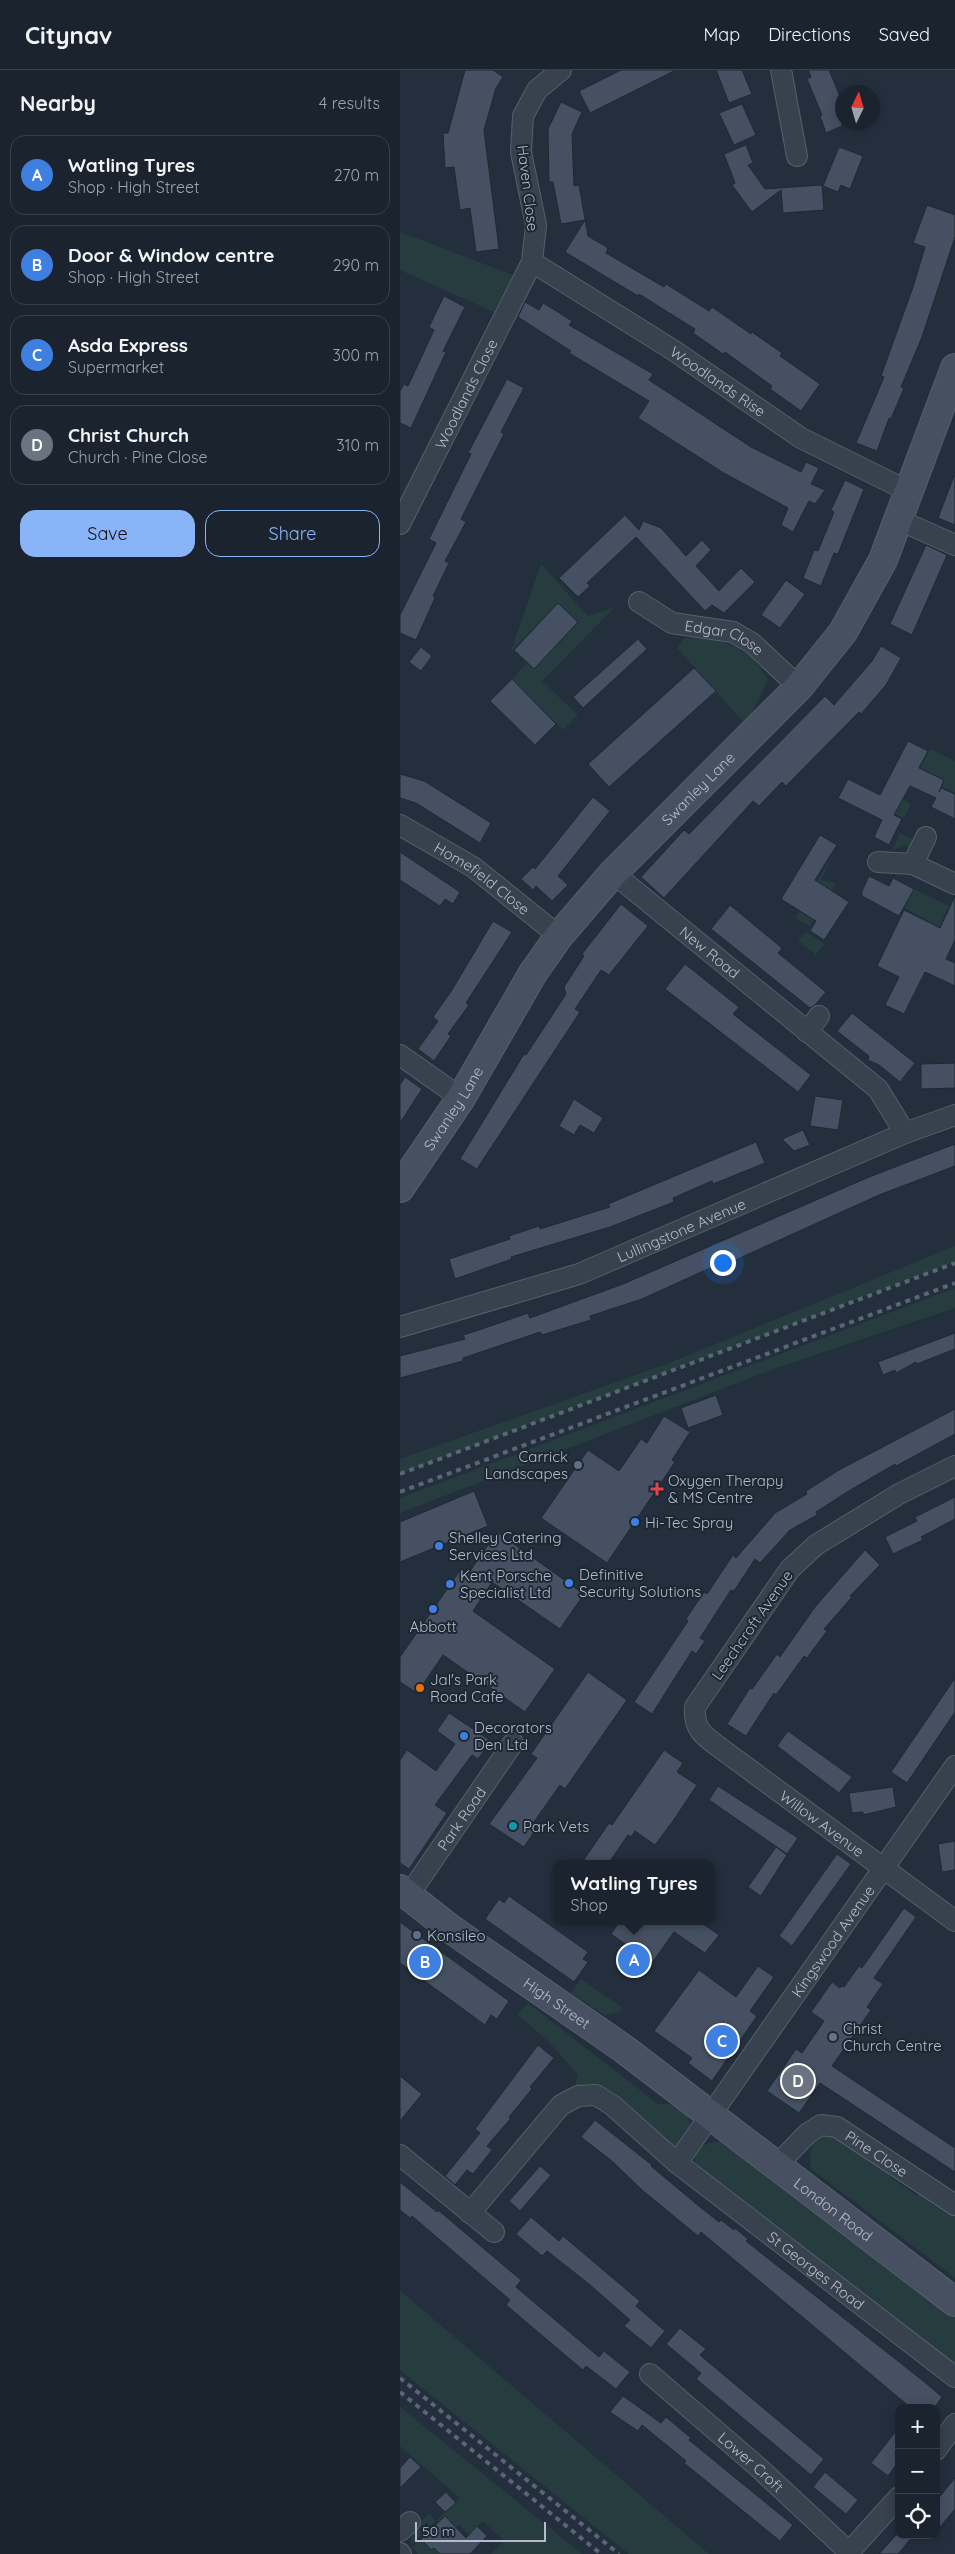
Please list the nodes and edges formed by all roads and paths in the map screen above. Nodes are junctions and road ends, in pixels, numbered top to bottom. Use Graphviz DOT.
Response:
graph roads {
  1 [pos="562,70"];
  2 [pos="780,70"];
  3 [pos="797,156"];
  4 [pos="532,262"];
  5 [pos="955,368"];
  6 [pos="910,492"];
  7 [pos="899,520"];
  8 [pos="400,524"];
  9 [pos="955,544"];
  10 [pos="639,602"];
  11 [pos="799,687"];
  12 [pos="400,825"];
  13 [pos="926,837"];
  14 [pos="878,862"];
  15 [pos="913,864"];
  16 [pos="613,873"];
  17 [pos="955,884"];
  18 [pos="559,936"];
  19 [pos="819,1016"];
  20 [pos="806,1032"];
  21 [pos="400,1055"];
  22 [pos="461,1098"];
  23 [pos="955,1114"];
  24 [pos="905,1133"];
  25 [pos="400,1188"];
  26 [pos="400,1327"];
  27 [pos="955,1466"];
  28 [pos="694,1722"];
  29 [pos="513,1743"];
  30 [pos="955,1766"];
  31 [pos="884,1870"];
  32 [pos="403,1892"];
  33 [pos="955,1921"];
  34 [pos="710,2116"];
  35 [pos="400,2155"];
  36 [pos="677,2163"];
  37 [pos="776,2166"];
  38 [pos="955,2205"];
  39 [pos="470,2213"];
  40 [pos="494,2232"];
  41 [pos="955,2302"];
  42 [pos="650,2374"];
  43 [pos="955,2377"];
  44 [pos="955,2424"];
  45 [pos="937,2449"];
  46 [pos="895,2502"];
  47 [pos="850,2553"];
  1 -- 4 [label="street, Haven Close"];
  2 -- 3 [label="street"];
  4 -- 6 [label="street, Woodlands Rise"];
  4 -- 8 [label="street, Woodlands Close"];
  5 -- 6 [label="main road, Swanley Lane"];
  6 -- 7 [label="main road, Swanley Lane"];
  7 -- 9 [label="street"];
  7 -- 11 [label="main road, Swanley Lane"];
  10 -- 11 [label="street, Edgar Close"];
  11 -- 16 [label="main road, Swanley Lane"];
  12 -- 18 [label="street, Homefield Close"];
  13 -- 15 [label="street"];
  14 -- 15 [label="street"];
  15 -- 17 [label="street"];
  16 -- 18 [label="main road, Swanley Lane"];
  16 -- 20 [label="street, New Road"];
  18 -- 22 [label="main road, Swanley Lane"];
  19 -- 20 [label="street"];
  20 -- 24 [label="street, New Road"];
  21 -- 22 [label="street"];
  22 -- 25 [label="main road, Swanley Lane"];
  23 -- 24 [label="street, Lullingstone Avenue"];
  24 -- 26 [label="street, Lullingstone Avenue"];
  27 -- 28 [label="street, Leechcroft Avenue"];
  28 -- 31 [label="street, Willow Avenue"];
  29 -- 32 [label="street, Park Road"];
  30 -- 31 [label="street, Kingswood Avenue"];
  31 -- 33 [label="street, Willow Avenue"];
  31 -- 34 [label="street, Kingswood Avenue"];
  32 -- 34 [label="main road, High Street"];
  34 -- 36 [label="street"];
  34 -- 37 [label="main road, London Road"];
  35 -- 39 [label="street"];
  36 -- 39 [label="street, St Georges Road"];
  36 -- 43 [label="street, St Georges Road"];
  37 -- 38 [label="street, Pine Close"];
  37 -- 41 [label="main road, London Road"];
  39 -- 40 [label="street"];
  42 -- 47 [label="street, Lower Croft"];
  44 -- 45 [label="street"];
  46 -- 47 [label="street, Lower Croft"];
}
